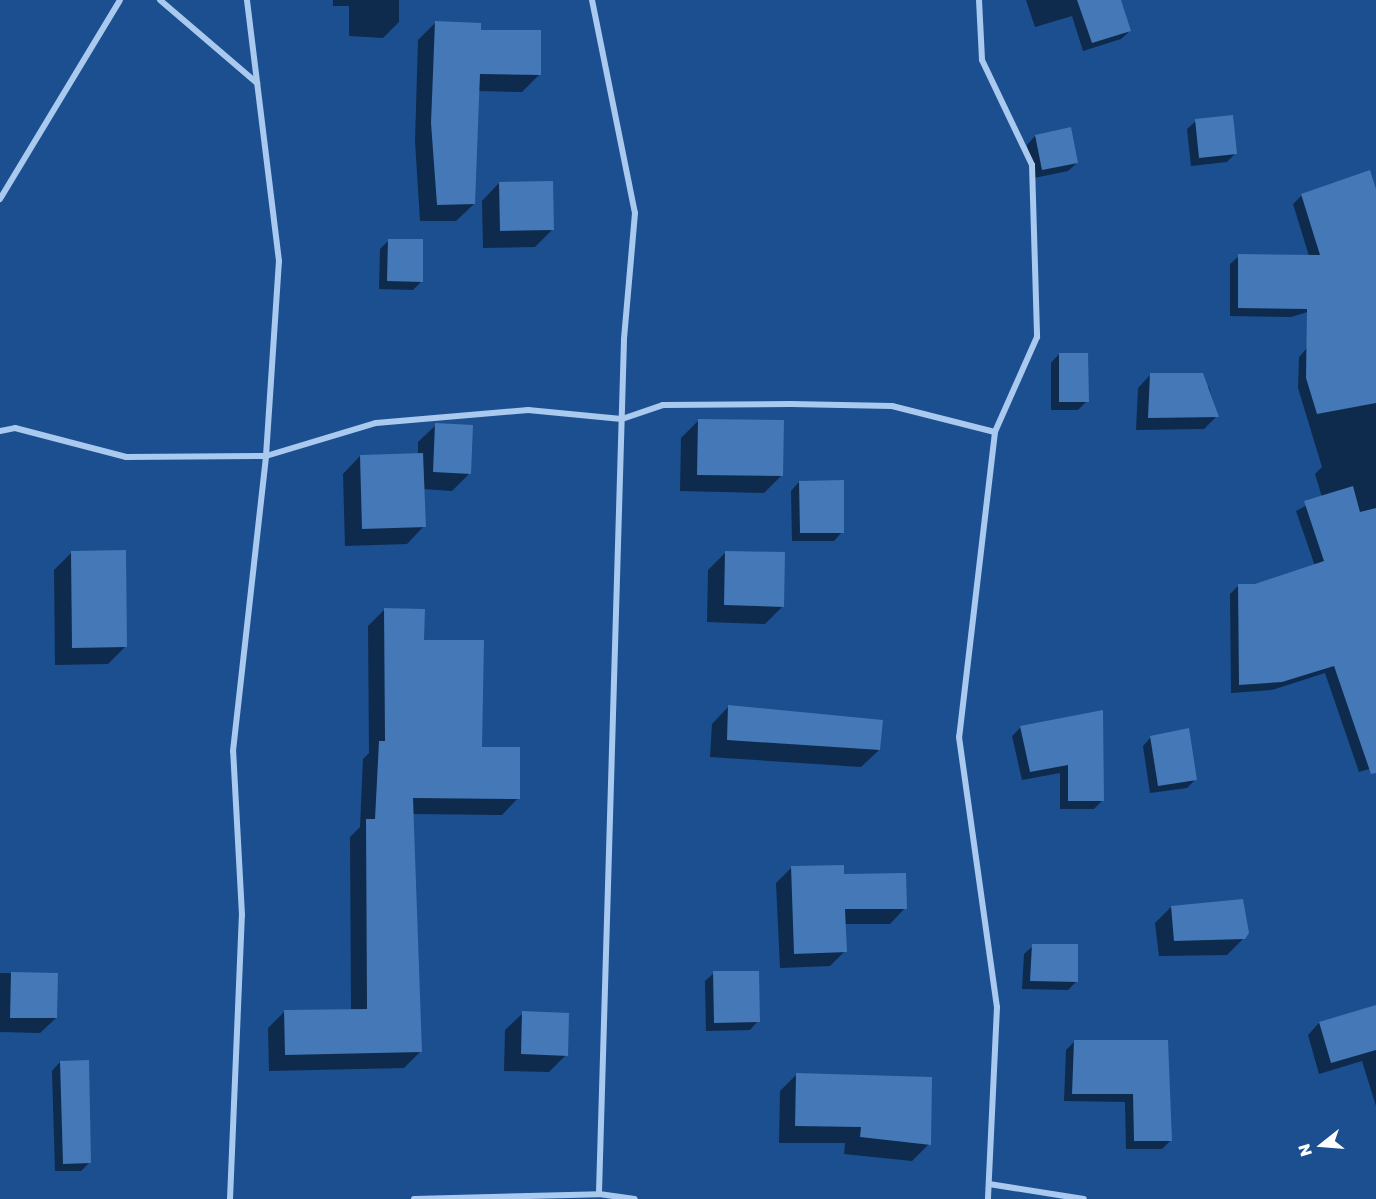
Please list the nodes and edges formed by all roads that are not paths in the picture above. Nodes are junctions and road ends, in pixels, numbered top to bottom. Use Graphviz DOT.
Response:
graph roads {
  1 [pos="120,0"];
  2 [pos="160,0"];
  3 [pos="247,0"];
  4 [pos="592,0"];
  5 [pos="979,0"];
  6 [pos="258,83"];
  7 [pos="0,199"];
  8 [pos="622,419"];
  9 [pos="0,431"];
  10 [pos="995,432"];
  11 [pos="266,456"];
  12 [pos="989,1184"];
  13 [pos="599,1194"];
  14 [pos="230,1199"];
  15 [pos="414,1199"];
  16 [pos="635,1199"];
  17 [pos="988,1199"];
  18 [pos="1084,1199"];
  1 -- 7 [label="street"];
  2 -- 6 [label="street"];
  3 -- 6 [label="street"];
  4 -- 8 [label="street"];
  5 -- 10 [label="street"];
  6 -- 11 [label="street"];
  8 -- 10 [label="street"];
  8 -- 11 [label="street"];
  8 -- 13 [label="street"];
  9 -- 11 [label="street"];
  10 -- 12 [label="street"];
  11 -- 14 [label="street"];
  12 -- 17 [label="street"];
  12 -- 18 [label="street"];
  13 -- 15 [label="street"];
  13 -- 16 [label="street"];
}
